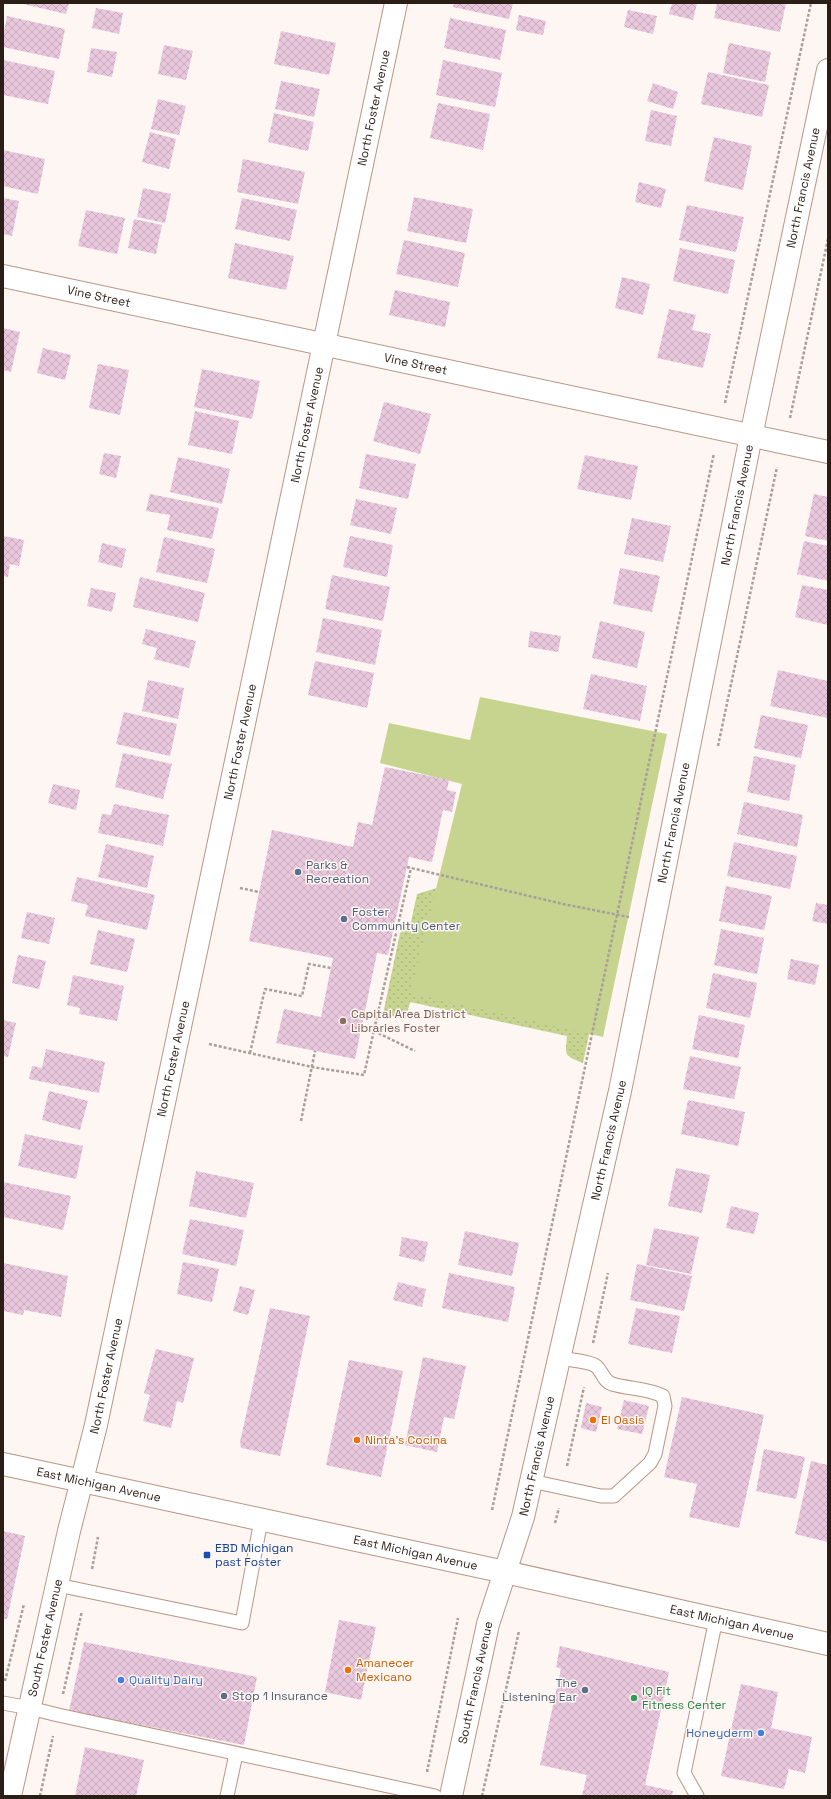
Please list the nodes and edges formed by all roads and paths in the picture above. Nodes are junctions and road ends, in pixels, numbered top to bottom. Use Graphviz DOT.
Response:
graph roads {
  1 [pos="396,3"];
  2 [pos="811,3"];
  3 [pos="828,70"];
  4 [pos="3,276"];
  5 [pos="324,346"];
  6 [pos="719,428"];
  7 [pos="751,436"];
  8 [pos="828,452"];
  9 [pos="407,867"];
  10 [pos="411,868"];
  11 [pos="240,888"];
  12 [pos="259,892"];
  13 [pos="618,915"];
  14 [pos="654,921"];
  15 [pos="331,968"];
  16 [pos="365,1014"];
  17 [pos="377,1017"];
  18 [pos="374,1031"];
  19 [pos="209,1044"];
  20 [pos="315,1051"];
  21 [pos="415,1051"];
  22 [pos="250,1053"];
  23 [pos="312,1067"];
  24 [pos="301,1121"];
  25 [pos="560,1358"];
  26 [pos="3,1464"];
  27 [pos="81,1481"];
  28 [pos="531,1481"];
  29 [pos="492,1510"];
  30 [pos="261,1520"];
  31 [pos="98,1537"];
  32 [pos="506,1572"];
  33 [pos="57,1585"];
  34 [pos="87,1591"];
  35 [pos="25,1600"];
  36 [pos="458,1618"];
  37 [pos="716,1619"];
  38 [pos="519,1631"];
  39 [pos="828,1644"];
  40 [pos="4,1685"];
  41 [pos="3,1703"];
  42 [pos="30,1708"];
  43 [pos="58,1715"];
  44 [pos="236,1754"];
  45 [pos="429,1795"];
  46 [pos="10,1796"];
  47 [pos="40,1796"];
  48 [pos="227,1796"];
  49 [pos="451,1796"];
  50 [pos="482,1796"];
  51 [pos="697,1796"];
  1 -- 5 [label="street, North Foster Avenue"];
  2 -- 6 [label="path"];
  3 -- 7 [label="street, North Francis Avenue"];
  4 -- 5 [label="street, Vine Street"];
  5 -- 6 [label="street, Vine Street"];
  5 -- 27 [label="street, North Foster Avenue"];
  6 -- 7 [label="street, Vine Street"];
  6 -- 13 [label="path"];
  7 -- 8 [label="street, Vine Street"];
  7 -- 14 [label="street, North Francis Avenue"];
  9 -- 10 [label="path"];
  10 -- 13 [label="path"];
  10 -- 17 [label="path"];
  11 -- 12 [label="path"];
  13 -- 14 [label="path"];
  13 -- 29 [label="path"];
  14 -- 25 [label="street, North Francis Avenue"];
  15 -- 22 [label="path"];
  16 -- 17 [label="path"];
  17 -- 18 [label="path"];
  18 -- 21 [label="path"];
  18 -- 23 [label="path"];
  19 -- 22 [label="path"];
  20 -- 23 [label="path"];
  22 -- 23 [label="path"];
  23 -- 24 [label="path"];
  25 -- 28 [label="street, North Francis Avenue"];
  25 -- 28 [label="lane"];
  26 -- 27 [label="street, East Michigan Avenue"];
  27 -- 30 [label="street, East Michigan Avenue"];
  27 -- 33 [label="street, South Foster Avenue"];
  28 -- 32 [label="street, North Francis Avenue"];
  30 -- 32 [label="street, East Michigan Avenue"];
  30 -- 34 [label="lane"];
  31 -- 34 [label="path"];
  32 -- 37 [label="street, East Michigan Avenue"];
  32 -- 49 [label="street, South Francis Avenue"];
  33 -- 34 [label="lane"];
  33 -- 42 [label="street, South Foster Avenue"];
  34 -- 43 [label="path"];
  35 -- 40 [label="path"];
  36 -- 45 [label="path"];
  37 -- 39 [label="street, East Michigan Avenue"];
  37 -- 51 [label="lane"];
  38 -- 50 [label="path"];
  41 -- 42 [label="lane"];
  42 -- 43 [label="lane"];
  42 -- 46 [label="street, South Foster Avenue"];
  43 -- 44 [label="lane"];
  43 -- 47 [label="path"];
  44 -- 45 [label="lane"];
  44 -- 48 [label="lane"];
}
